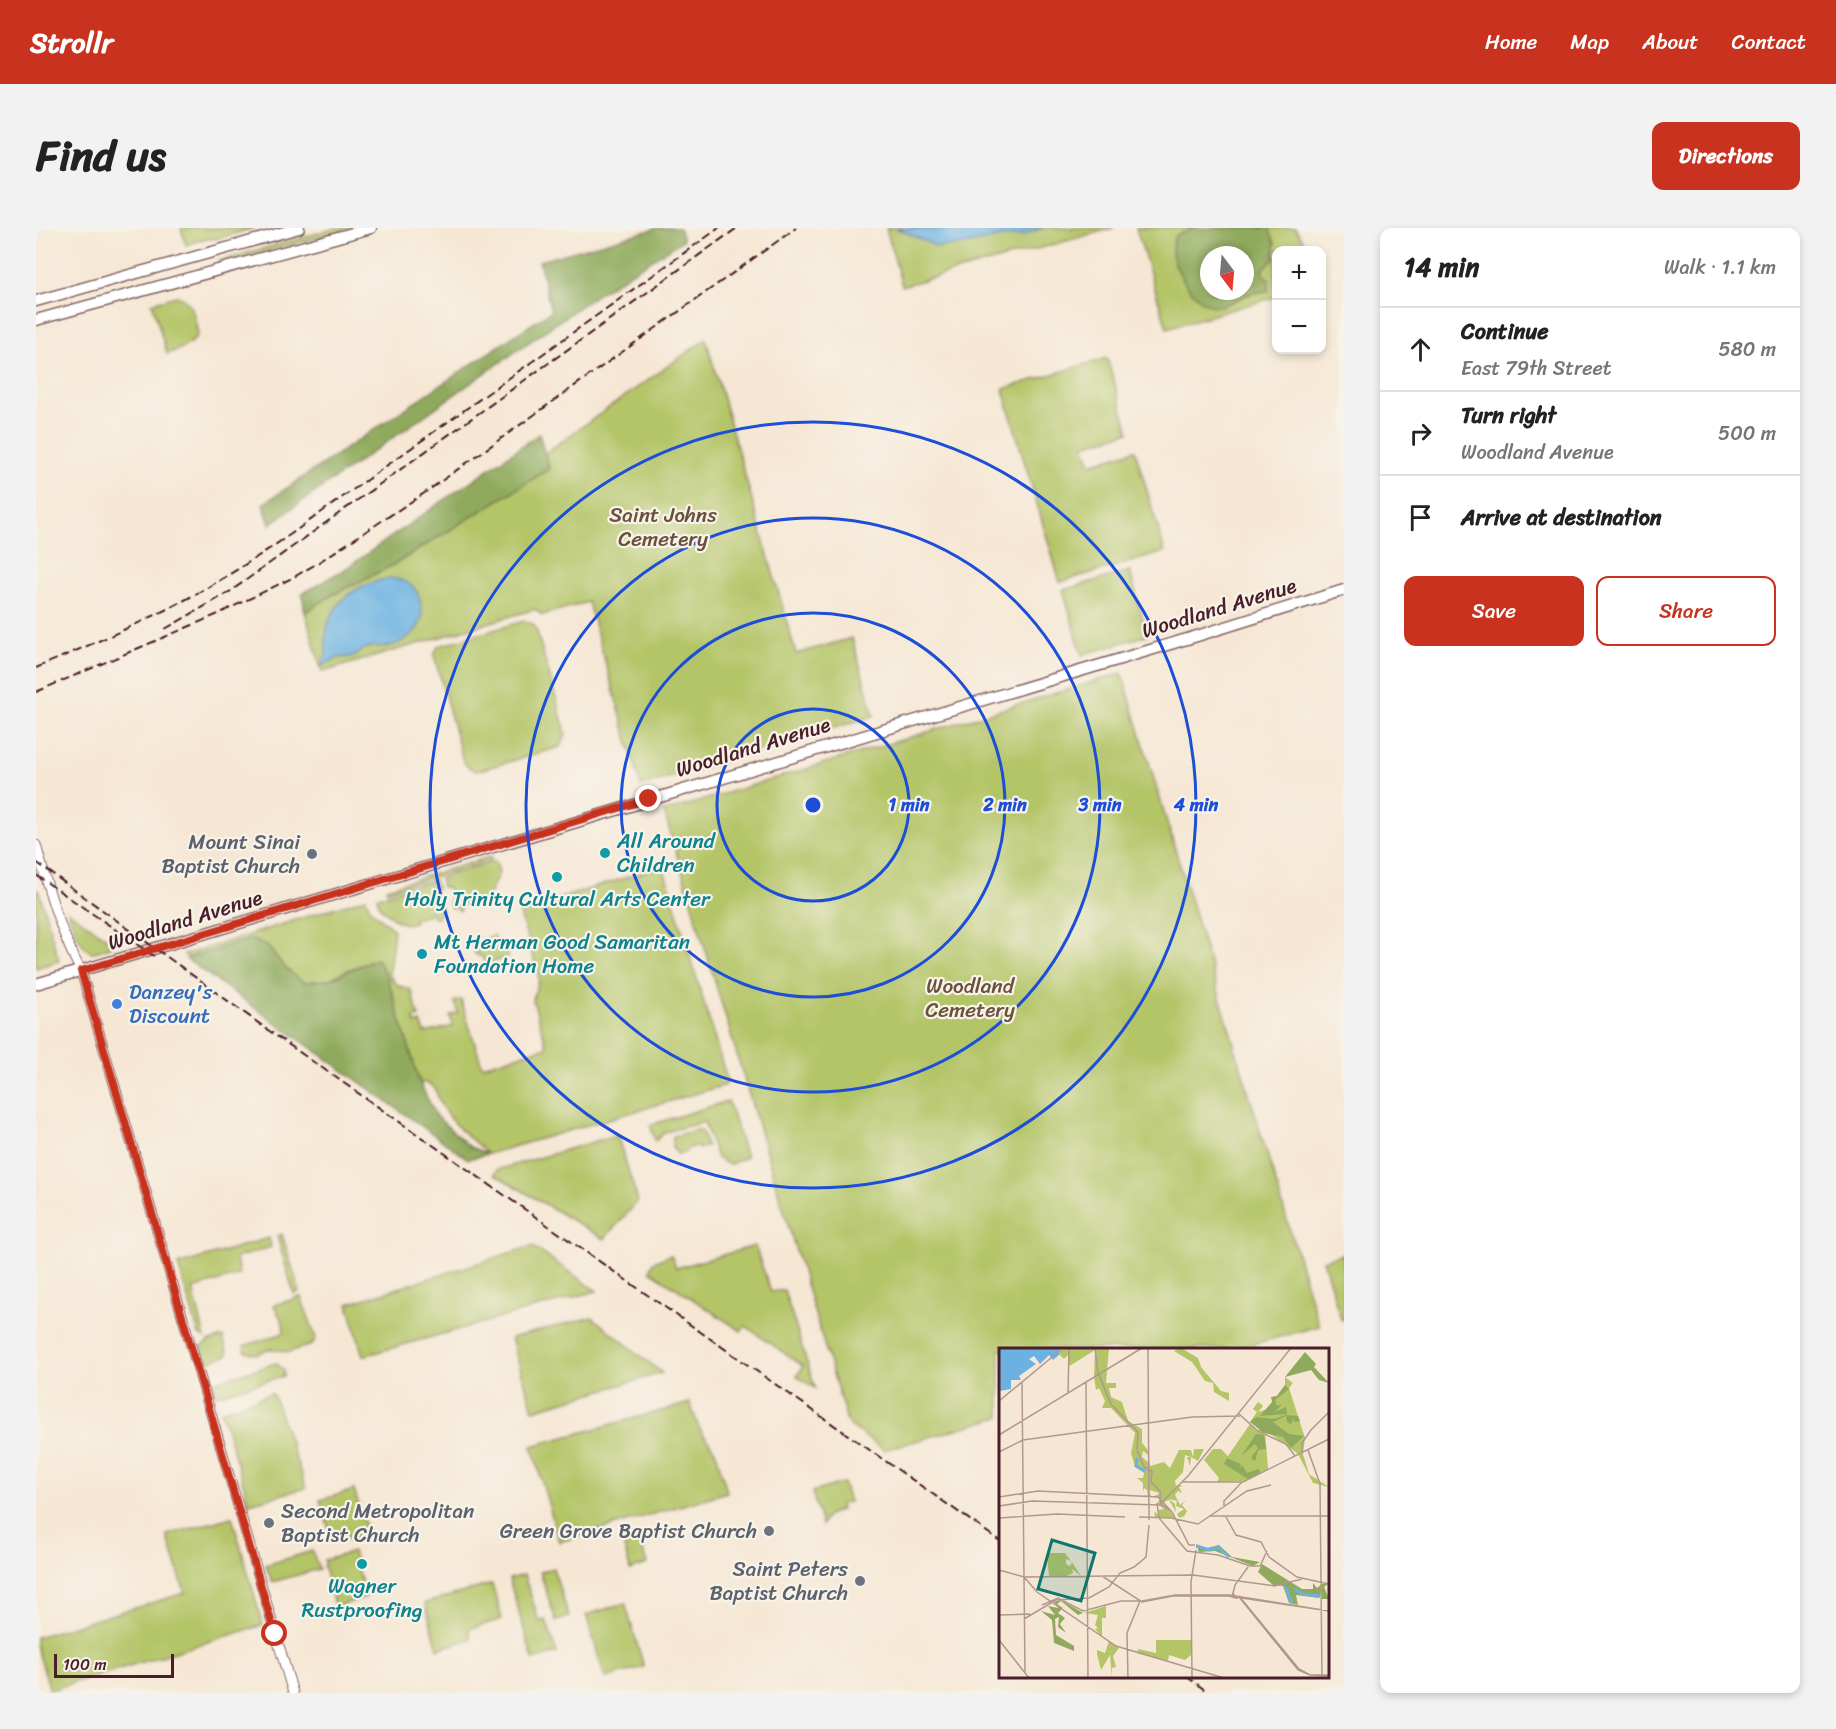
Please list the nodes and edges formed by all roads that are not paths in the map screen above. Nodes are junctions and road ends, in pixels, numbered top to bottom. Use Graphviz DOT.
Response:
graph roads {
  1 [pos="299,228"];
  2 [pos="371,228"];
  3 [pos="36,301"];
  4 [pos="36,320"];
  5 [pos="1344,590"];
  6 [pos="36,845"];
  7 [pos="81,971"];
  8 [pos="36,984"];
  9 [pos="293,1693"];
  1 -- 3 [label="main road"];
  2 -- 4 [label="main road"];
  5 -- 7 [label="main road, Woodland Avenue"];
  6 -- 7 [label="main road"];
  7 -- 8 [label="main road, Woodland Avenue"];
  7 -- 9 [label="main road"];
}
